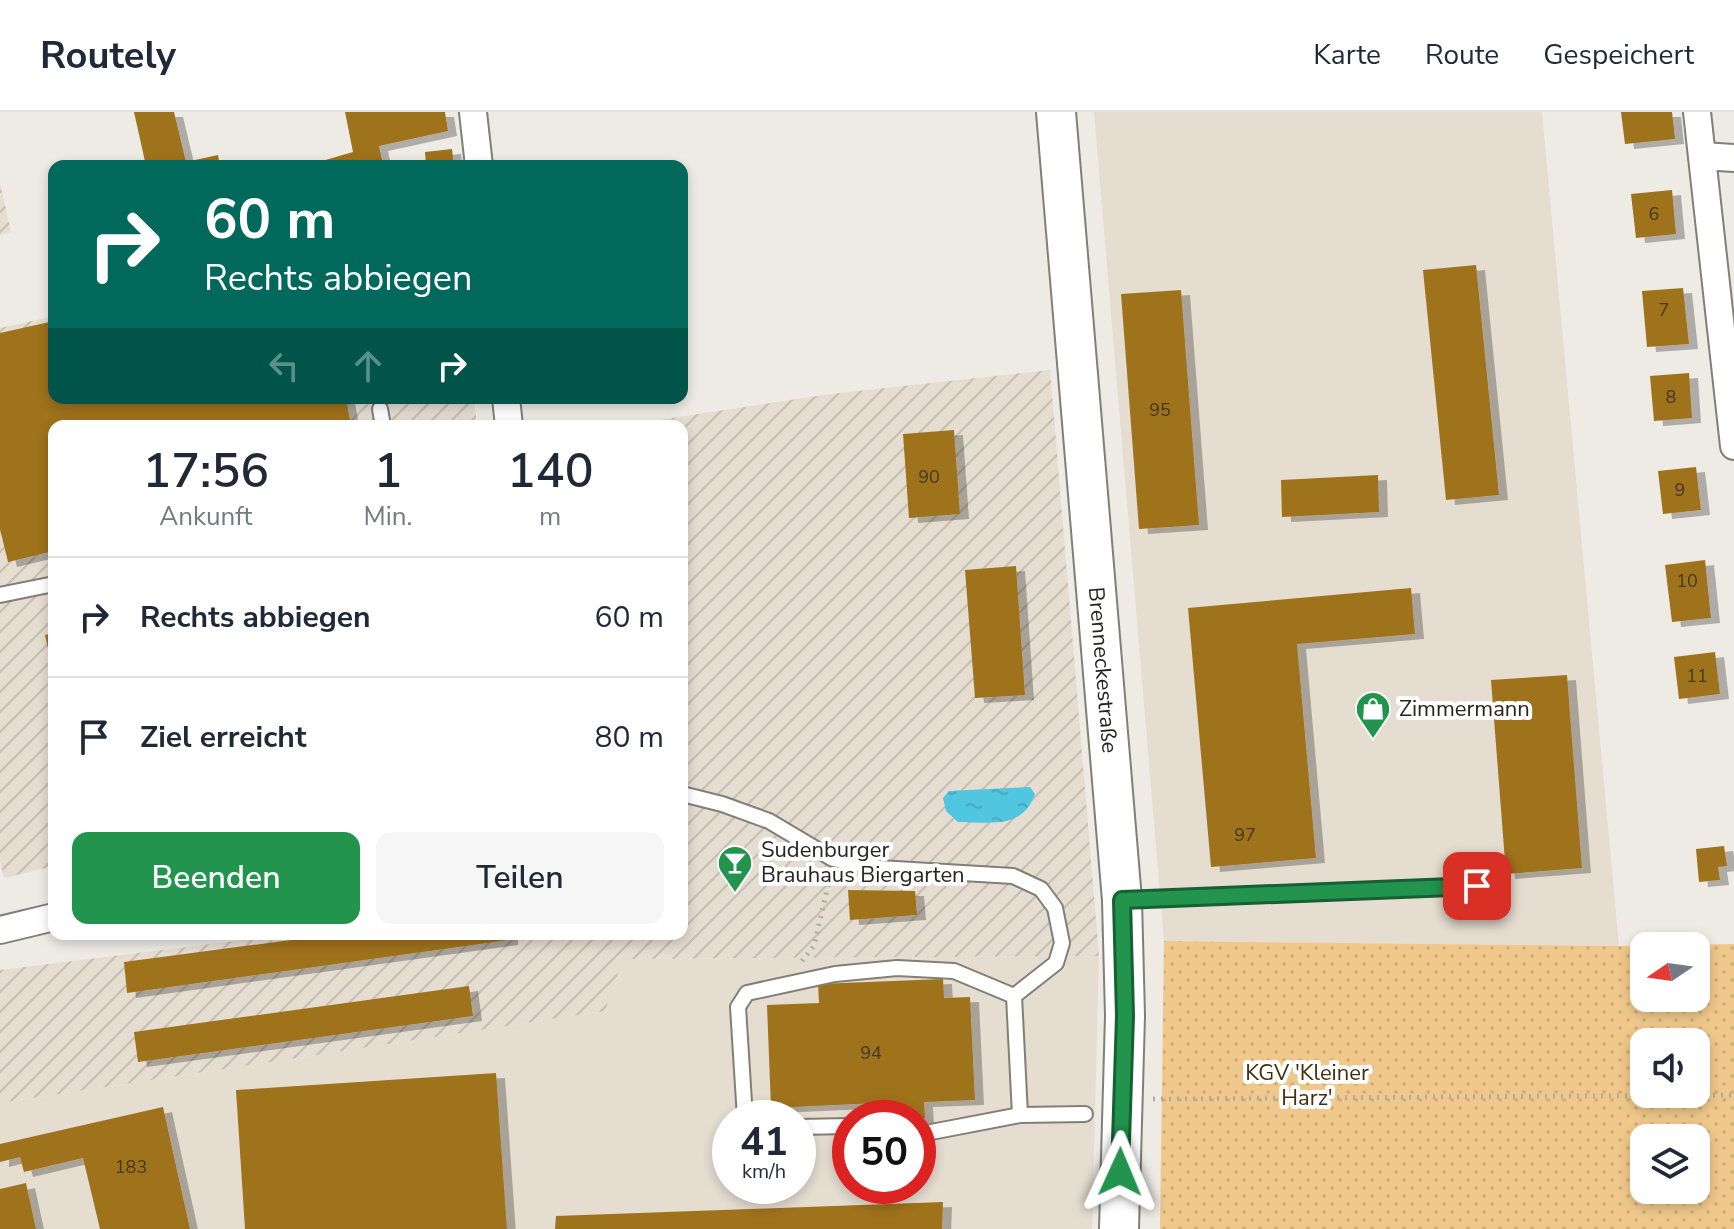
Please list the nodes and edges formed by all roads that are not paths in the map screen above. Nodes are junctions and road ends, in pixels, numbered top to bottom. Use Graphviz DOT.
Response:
graph roads {
  1 [pos="473,112"];
  2 [pos="1056,112"];
  3 [pos="1697,112"];
  4 [pos="1702,156"];
  5 [pos="1734,158"];
  6 [pos="478,160"];
  7 [pos="380,409"];
  8 [pos="382,420"];
  9 [pos="1734,446"];
  10 [pos="48,585"];
  11 [pos="0,595"];
  12 [pos="688,796"];
  13 [pos="1477,886"];
  14 [pos="1122,900"];
  15 [pos="48,918"];
  16 [pos="0,930"];
  17 [pos="1014,996"];
  18 [pos="744,1100"];
  19 [pos="1085,1114"];
  20 [pos="1020,1115"];
  21 [pos="936,1131"];
  22 [pos="1119,1229"];
  1 -- 6 [label="street"];
  2 -- 14 [label="main road, Brenneckestraße"];
  3 -- 4 [label="street"];
  4 -- 5 [label="street"];
  4 -- 9 [label="street"];
  7 -- 8 [label="lane"];
  10 -- 11 [label="lane"];
  12 -- 17 [label="lane"];
  13 -- 14 [label="lane"];
  14 -- 22 [label="main road, Brenneckestraße"];
  15 -- 16 [label="street"];
  17 -- 18 [label="lane"];
  17 -- 20 [label="lane"];
  19 -- 20 [label="lane"];
  20 -- 21 [label="lane"];
}
